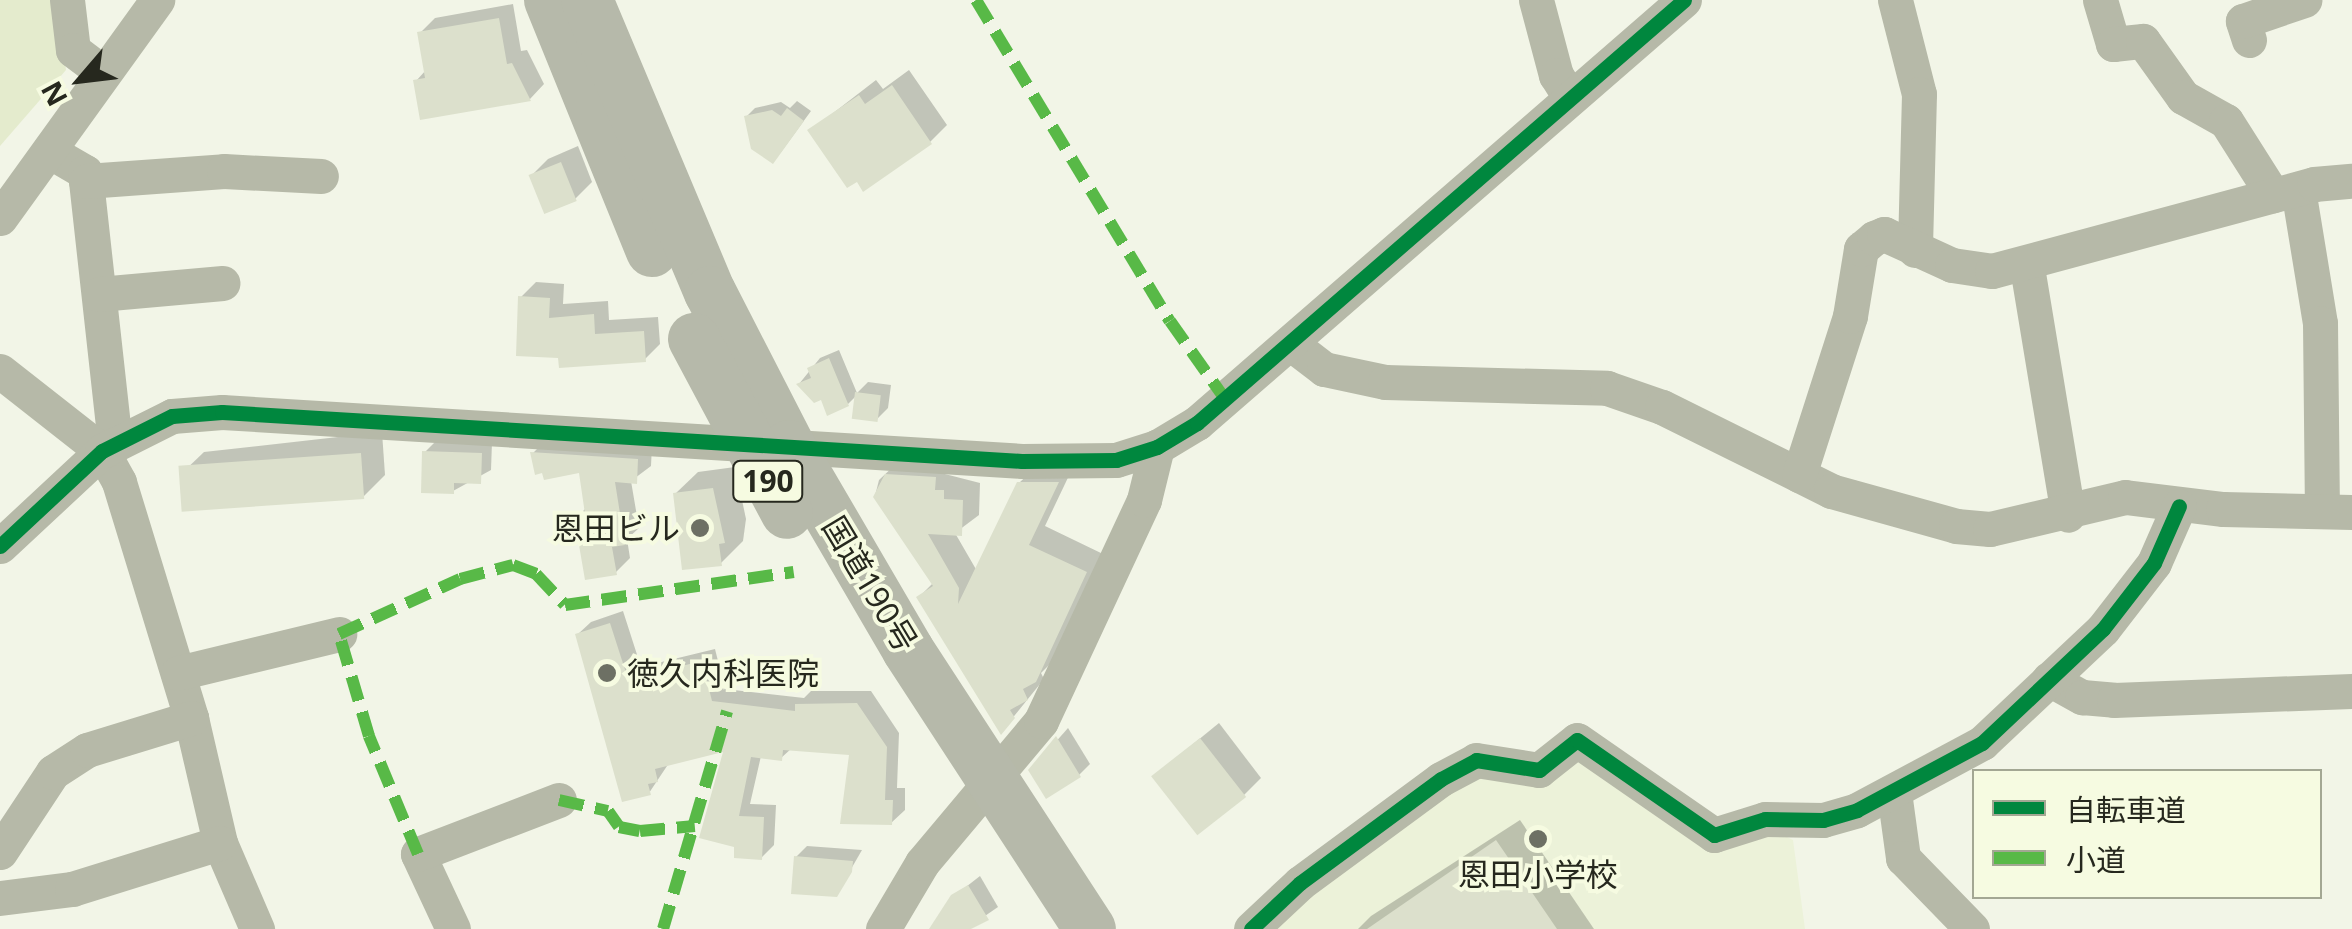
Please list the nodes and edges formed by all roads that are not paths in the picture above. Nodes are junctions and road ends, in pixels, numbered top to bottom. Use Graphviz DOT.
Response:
graph roads {
  1 [pos="67,0"];
  2 [pos="157,0"];
  3 [pos="550,0"];
  4 [pos="588,0"];
  5 [pos="1536,0"];
  6 [pos="1895,0"];
  7 [pos="2100,0"];
  8 [pos="2304,0"];
  9 [pos="1665,6"];
  10 [pos="2249,40"];
  11 [pos="104,73"];
  12 [pos="1570,97"];
  13 [pos="49,150"];
  14 [pos="321,176"];
  15 [pos="86,180"];
  16 [pos="2352,181"];
  17 [pos="2286,192"];
  18 [pos="0,218"];
  19 [pos="1915,250"];
  20 [pos="2027,267"];
  21 [pos="223,283"];
  22 [pos="99,294"];
  23 [pos="1290,343"];
  24 [pos="0,372"];
  25 [pos="767,443"];
  26 [pos="109,447"];
  27 [pos="1157,447"];
  28 [pos="1799,474"];
  29 [pos="2179,506"];
  30 [pos="2337,512"];
  31 [pos="2068,515"];
  32 [pos="0,546"];
  33 [pos="339,634"];
  34 [pos="178,673"];
  35 [pos="2049,679"];
  36 [pos="2352,691"];
  37 [pos="191,718"];
  38 [pos="1894,792"];
  39 [pos="981,796"];
  40 [pos="558,800"];
  41 [pos="220,843"];
  42 [pos="0,852"];
  43 [pos="0,898"];
  44 [pos="258,929"];
  45 [pos="453,929"];
  46 [pos="883,929"];
  47 [pos="1049,929"];
  48 [pos="1090,929"];
  49 [pos="1251,929"];
  50 [pos="1972,929"];
  1 -- 11 [label="street"];
  2 -- 11 [label="street"];
  3 -- 25 [label="highway, 国道190号 / 190"];
  4 -- 25 [label="highway, 国道190号 / 190"];
  5 -- 12 [label="street"];
  6 -- 19 [label="street"];
  7 -- 17 [label="street"];
  8 -- 10 [label="street"];
  9 -- 12 [label="street"];
  11 -- 13 [label="street"];
  12 -- 23 [label="street"];
  13 -- 15 [label="street"];
  13 -- 18 [label="street"];
  14 -- 15 [label="street"];
  15 -- 22 [label="street"];
  16 -- 17 [label="street"];
  17 -- 20 [label="street"];
  17 -- 30 [label="street"];
  19 -- 20 [label="street"];
  19 -- 28 [label="street"];
  20 -- 31 [label="street"];
  21 -- 22 [label="street"];
  22 -- 26 [label="street"];
  23 -- 27 [label="street"];
  23 -- 28 [label="street"];
  24 -- 26 [label="street"];
  25 -- 26 [label="street"];
  25 -- 27 [label="street"];
  25 -- 39 [label="highway, 国道190号 / 190"];
  26 -- 32 [label="street"];
  26 -- 34 [label="street"];
  27 -- 39 [label="street"];
  28 -- 31 [label="street"];
  29 -- 30 [label="street"];
  29 -- 31 [label="street"];
  29 -- 35 [label="street"];
  33 -- 34 [label="street"];
  34 -- 37 [label="street"];
  35 -- 36 [label="street"];
  35 -- 38 [label="street"];
  37 -- 41 [label="street"];
  37 -- 42 [label="street"];
  38 -- 49 [label="street"];
  38 -- 50 [label="street"];
  39 -- 46 [label="street"];
  39 -- 47 [label="highway, 国道190号 / 190"];
  39 -- 48 [label="highway, 国道190号 / 190"];
  40 -- 45 [label="street"];
  41 -- 43 [label="street"];
  41 -- 44 [label="street"];
}
